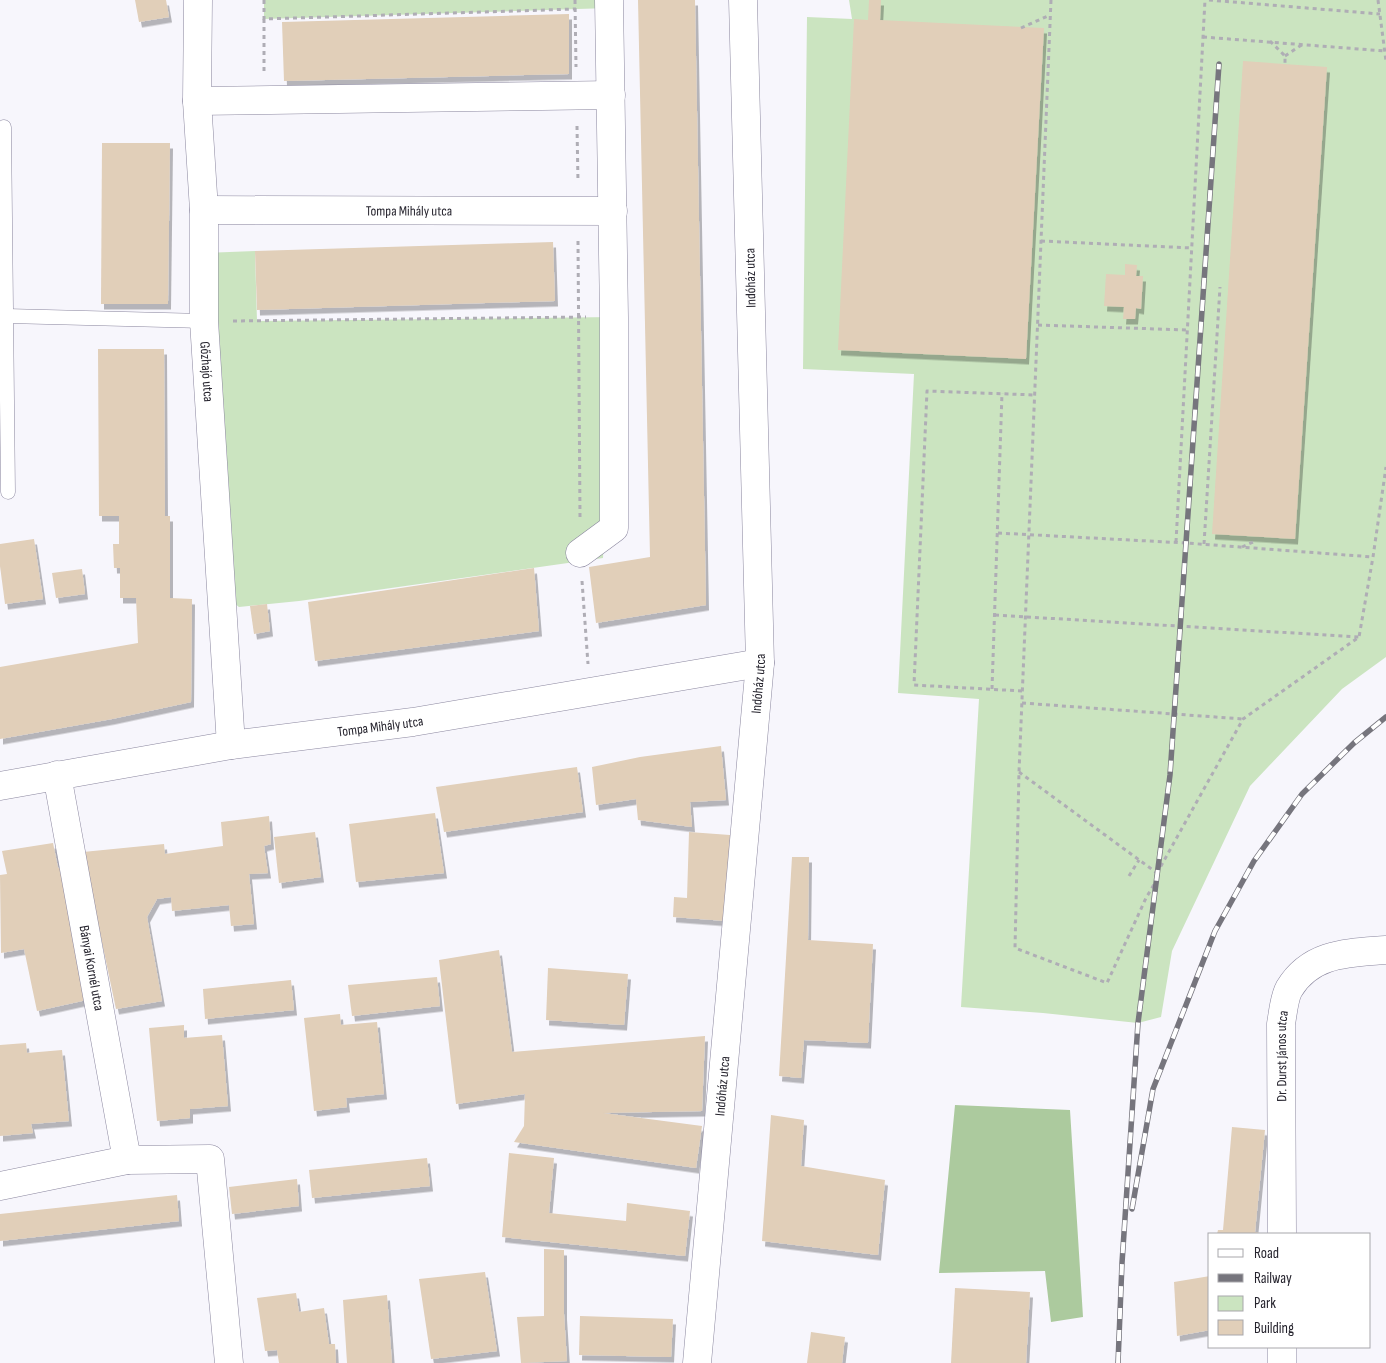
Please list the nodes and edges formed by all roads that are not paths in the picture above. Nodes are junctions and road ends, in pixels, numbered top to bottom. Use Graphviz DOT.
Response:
graph roads {
  1 [pos="198,0"];
  2 [pos="743,0"];
  3 [pos="609,4"];
  4 [pos="611,95"];
  5 [pos="197,102"];
  6 [pos="4,126"];
  7 [pos="204,210"];
  8 [pos="613,211"];
  9 [pos="7,316"];
  10 [pos="204,321"];
  11 [pos="8,492"];
  12 [pos="580,553"];
  13 [pos="760,664"];
  14 [pos="231,745"];
  15 [pos="57,775"];
  16 [pos="0,786"];
  17 [pos="1386,950"];
  18 [pos="127,1160"];
  19 [pos="0,1186"];
  20 [pos="1282,1233"];
  21 [pos="1282,1348"];
  22 [pos="229,1363"];
  23 [pos="697,1363"];
  24 [pos="1282,1363"];
  1 -- 5 [label="street, Gőzhajó utca"];
  2 -- 13 [label="street, Indóház utca"];
  3 -- 4 [label="street"];
  4 -- 5 [label="street"];
  4 -- 8 [label="street"];
  5 -- 7 [label="street, Gőzhajó utca"];
  6 -- 9 [label="lane"];
  7 -- 8 [label="street, Tompa Mihály utca"];
  7 -- 10 [label="street, Gőzhajó utca"];
  8 -- 12 [label="street"];
  9 -- 10 [label="lane"];
  9 -- 11 [label="lane"];
  10 -- 14 [label="street, Gőzhajó utca"];
  13 -- 14 [label="street, Tompa Mihály utca"];
  13 -- 23 [label="street, Indóház utca"];
  14 -- 15 [label="street, Tompa Mihály utca"];
  15 -- 16 [label="street, Tompa Mihály utca"];
  15 -- 18 [label="street, Bányai Kornél utca"];
  17 -- 20 [label="street, Dr. Durst János utca"];
  18 -- 19 [label="street"];
  18 -- 22 [label="street"];
  21 -- 24 [label="street"];
}
